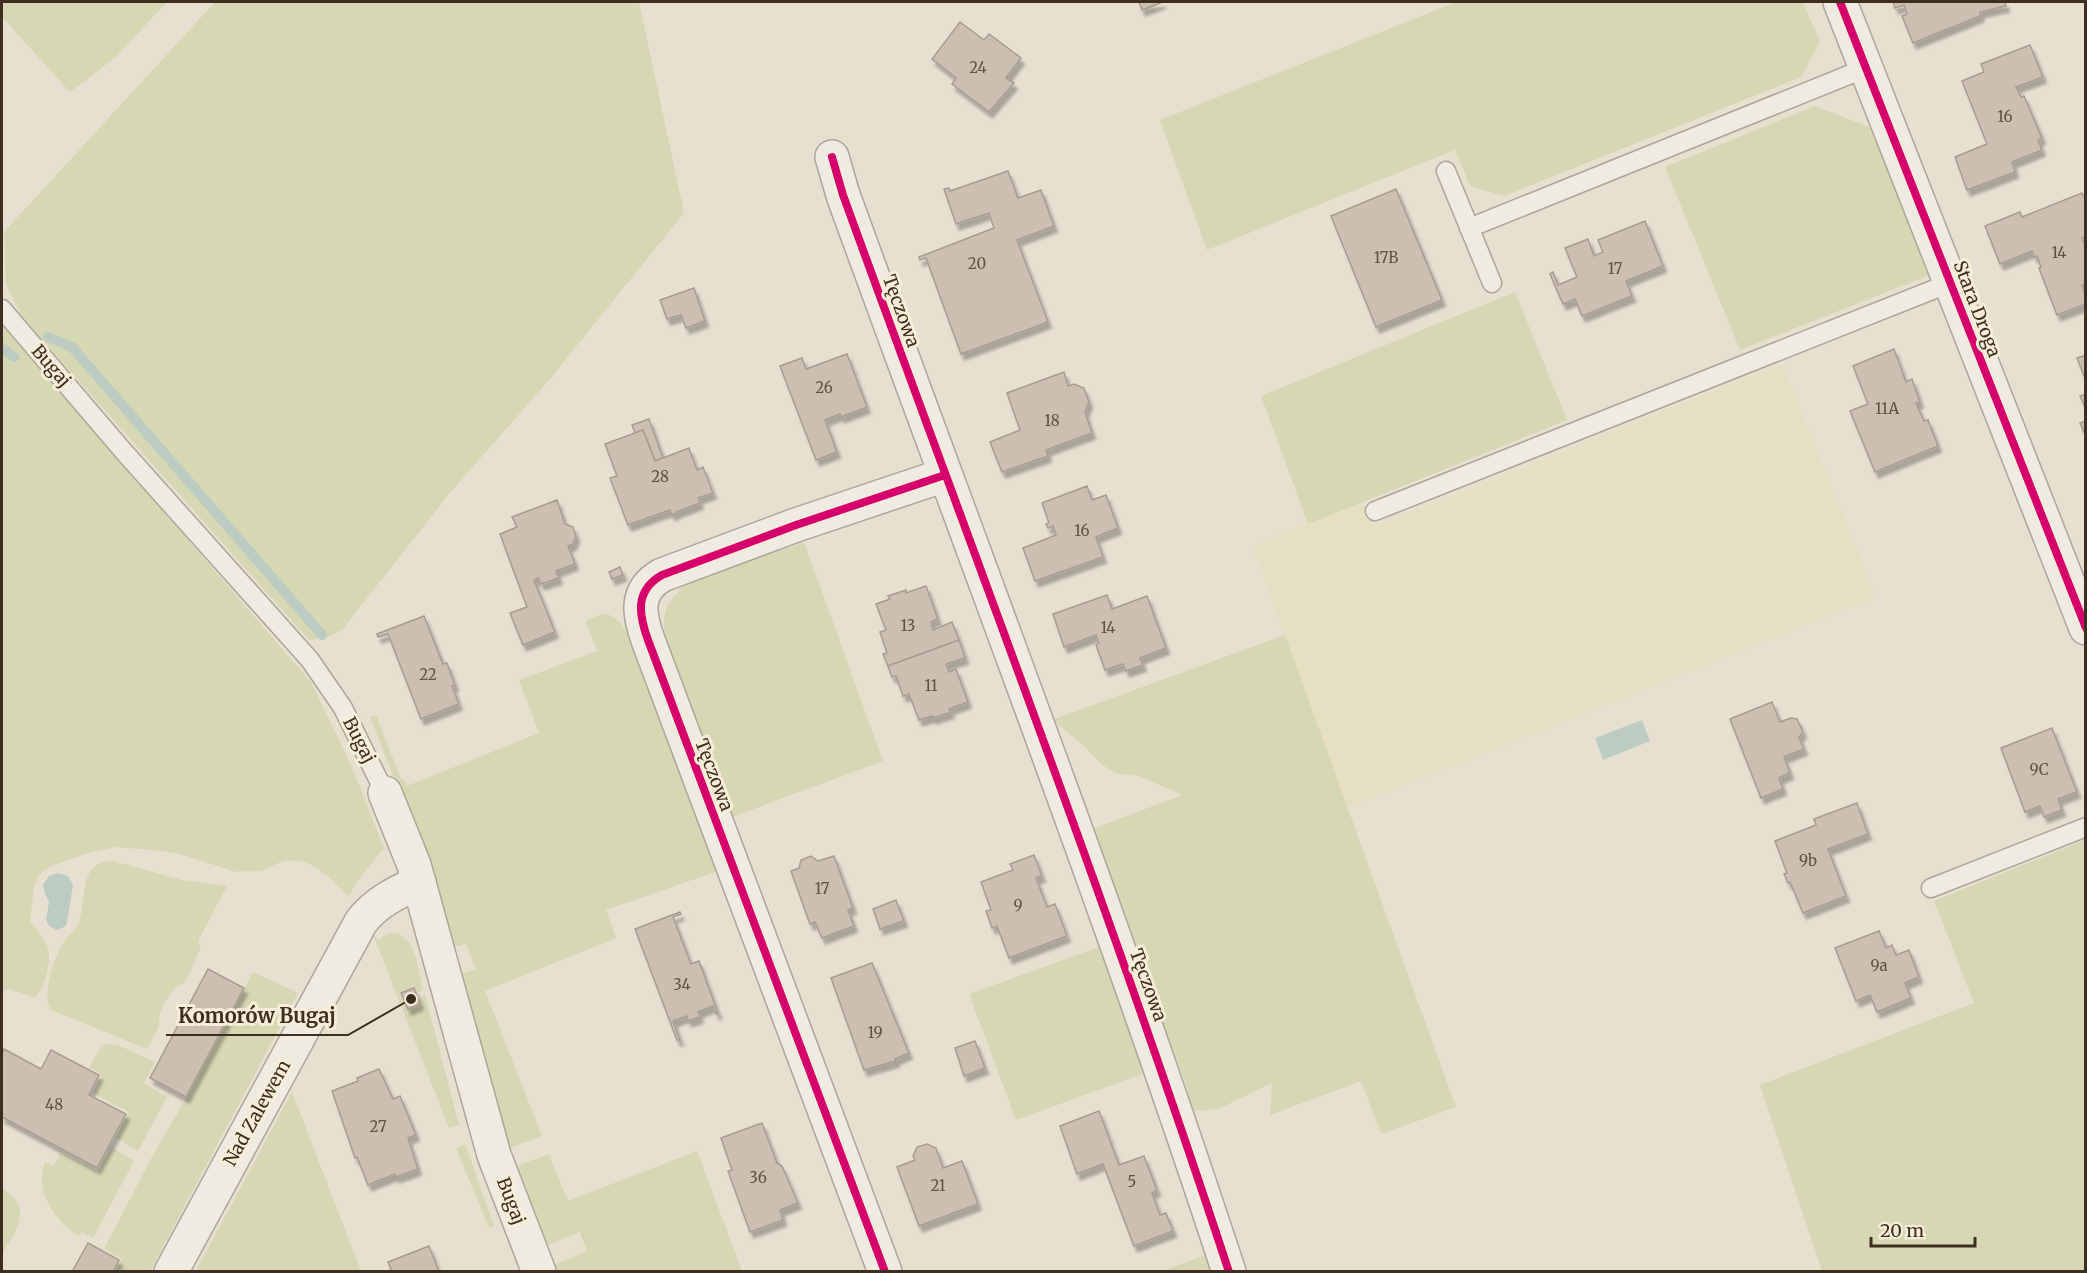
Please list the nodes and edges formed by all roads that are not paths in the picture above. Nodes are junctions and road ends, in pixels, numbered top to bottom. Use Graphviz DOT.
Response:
graph roads {
  1 [pos="1840,2"];
  2 [pos="1866,68"];
  3 [pos="832,157"];
  4 [pos="1446,171"];
  5 [pos="1469,228"];
  6 [pos="1950,283"];
  7 [pos="1492,284"];
  8 [pos="2,309"];
  9 [pos="945,475"];
  10 [pos="1375,511"];
  11 [pos="2085,628"];
  12 [pos="385,793"];
  13 [pos="2085,827"];
  14 [pos="419,882"];
  15 [pos="1931,888"];
  16 [pos="171,1272"];
  17 [pos="539,1272"];
  18 [pos="885,1272"];
  19 [pos="1229,1272"];
  1 -- 2 [label="street, Stara Droga"];
  2 -- 5 [label="lane"];
  2 -- 6 [label="street, Stara Droga"];
  3 -- 9 [label="street, Tęczowa"];
  4 -- 5 [label="lane"];
  5 -- 7 [label="lane"];
  6 -- 10 [label="lane"];
  6 -- 11 [label="street, Stara Droga"];
  8 -- 12 [label="lane, Bugaj"];
  9 -- 18 [label="street, Tęczowa"];
  9 -- 19 [label="street, Tęczowa"];
  12 -- 14 [label="street, Bugaj"];
  13 -- 15 [label="lane"];
  14 -- 16 [label="street, Nad Zalewem"];
  14 -- 17 [label="street, Bugaj"];
}
